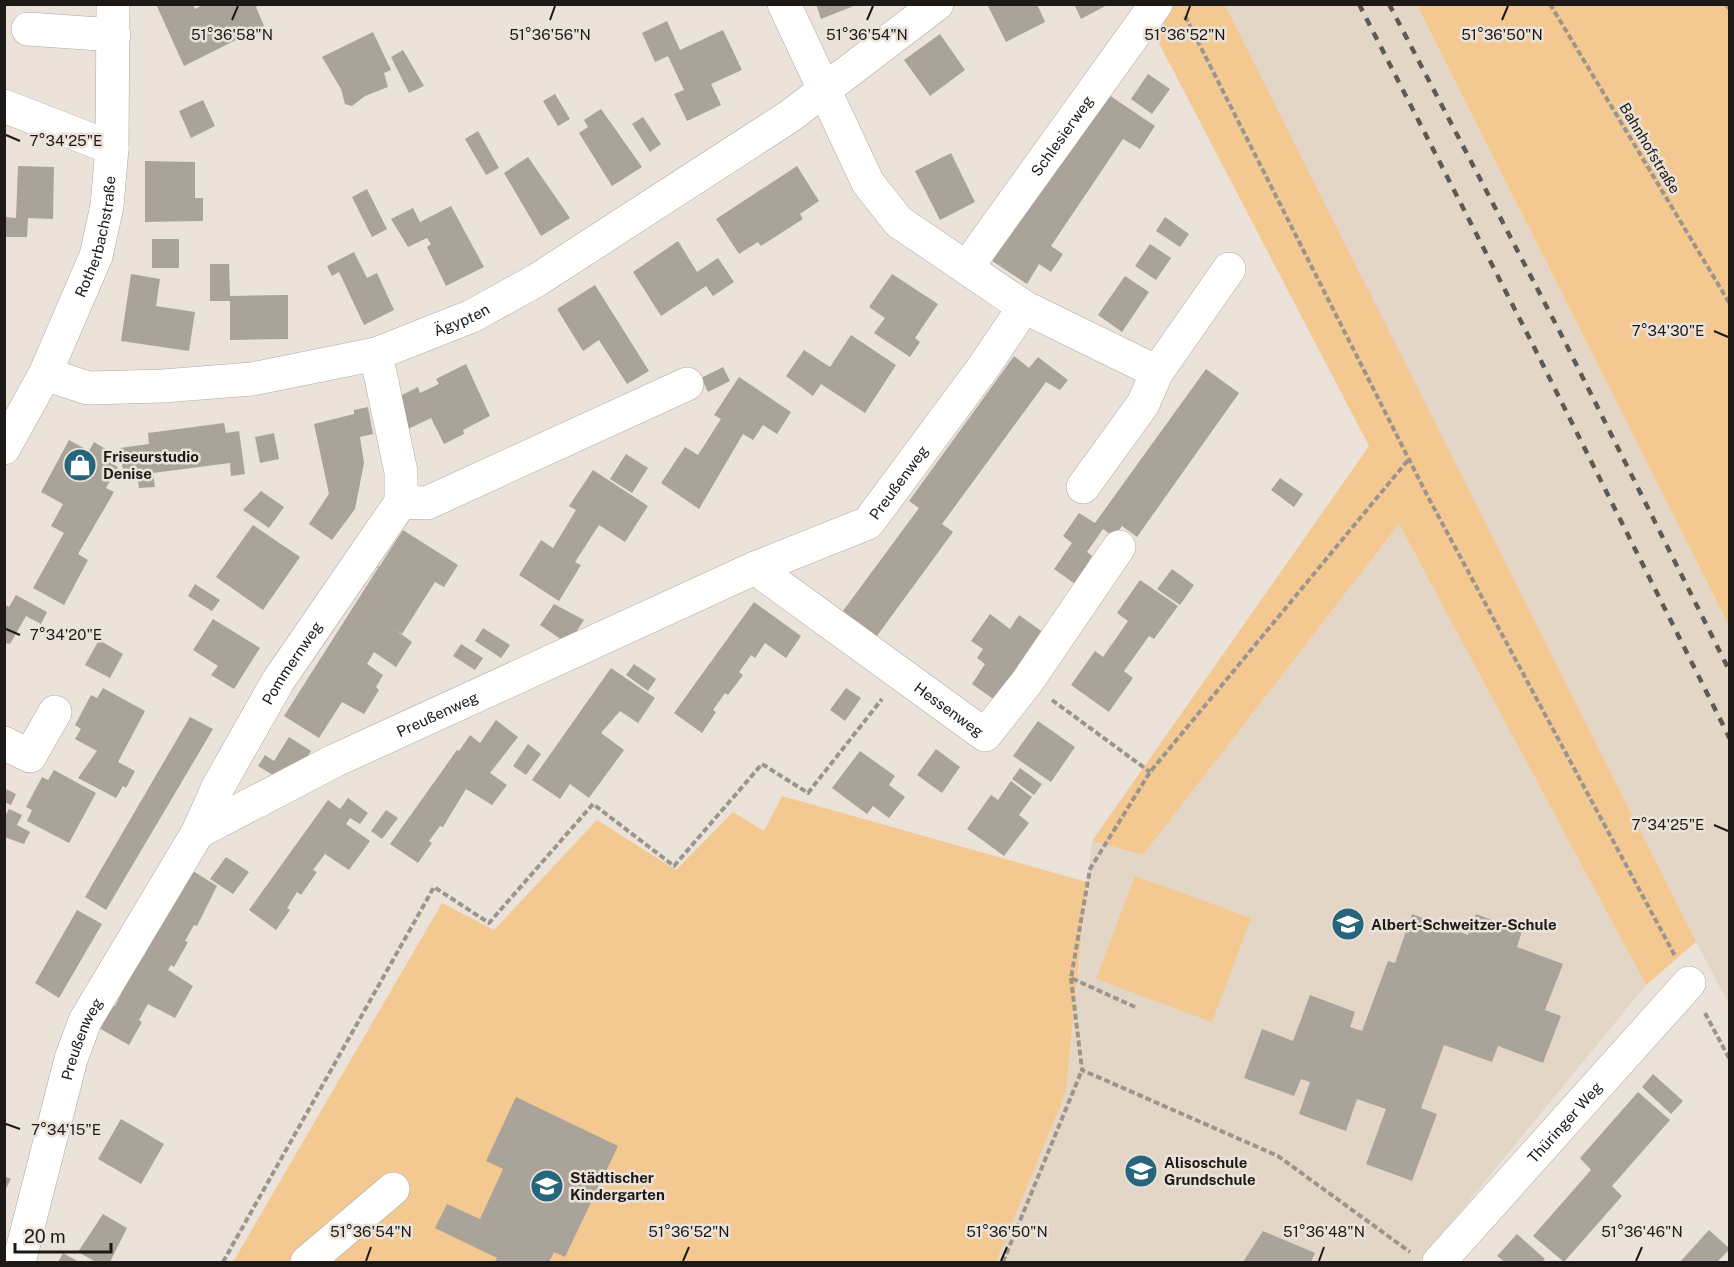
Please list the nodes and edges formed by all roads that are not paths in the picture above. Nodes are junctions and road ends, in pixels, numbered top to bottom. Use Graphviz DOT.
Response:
graph roads {
  1 [pos="784,4"];
  2 [pos="937,4"];
  3 [pos="1170,10"];
  4 [pos="113,20"];
  5 [pos="28,30"];
  6 [pos="824,93"];
  7 [pos="4,106"];
  8 [pos="112,148"];
  9 [pos="967,267"];
  10 [pos="1229,269"];
  11 [pos="1024,307"];
  12 [pos="376,354"];
  13 [pos="1157,372"];
  14 [pos="45,374"];
  15 [pos="687,384"];
  16 [pos="13,413"];
  17 [pos="4,448"];
  18 [pos="1083,487"];
  19 [pos="401,502"];
  20 [pos="1119,547"];
  21 [pos="755,568"];
  22 [pos="55,712"];
  23 [pos="4,743"];
  24 [pos="198,832"];
  25 [pos="1689,983"];
  26 [pos="393,1189"];
  27 [pos="1428,1259"];
  28 [pos="19,1263"];
  29 [pos="307,1263"];
  1 -- 6 [label="street"];
  2 -- 6 [label="street, Ägypten"];
  3 -- 9 [label="street, Schlesierweg"];
  4 -- 5 [label="street"];
  4 -- 8 [label="street, Rotherbachstraße"];
  6 -- 9 [label="street"];
  6 -- 12 [label="street, Ägypten"];
  7 -- 8 [label="street"];
  8 -- 14 [label="street, Rotherbachstraße"];
  9 -- 11 [label="street"];
  10 -- 13 [label="street"];
  11 -- 13 [label="street"];
  11 -- 21 [label="street, Preußenweg"];
  12 -- 14 [label="street, Ägypten"];
  12 -- 19 [label="street"];
  13 -- 18 [label="street"];
  14 -- 16 [label="street, Rotherbachstraße"];
  15 -- 19 [label="street"];
  16 -- 17 [label="street, Rotherbachstraße"];
  19 -- 24 [label="street, Pommernweg"];
  20 -- 21 [label="street, Hessenweg"];
  21 -- 24 [label="street, Preußenweg"];
  22 -- 23 [label="street"];
  24 -- 28 [label="street, Preußenweg"];
  25 -- 27 [label="street, Thüringer Weg"];
  26 -- 29 [label="street"];
}
